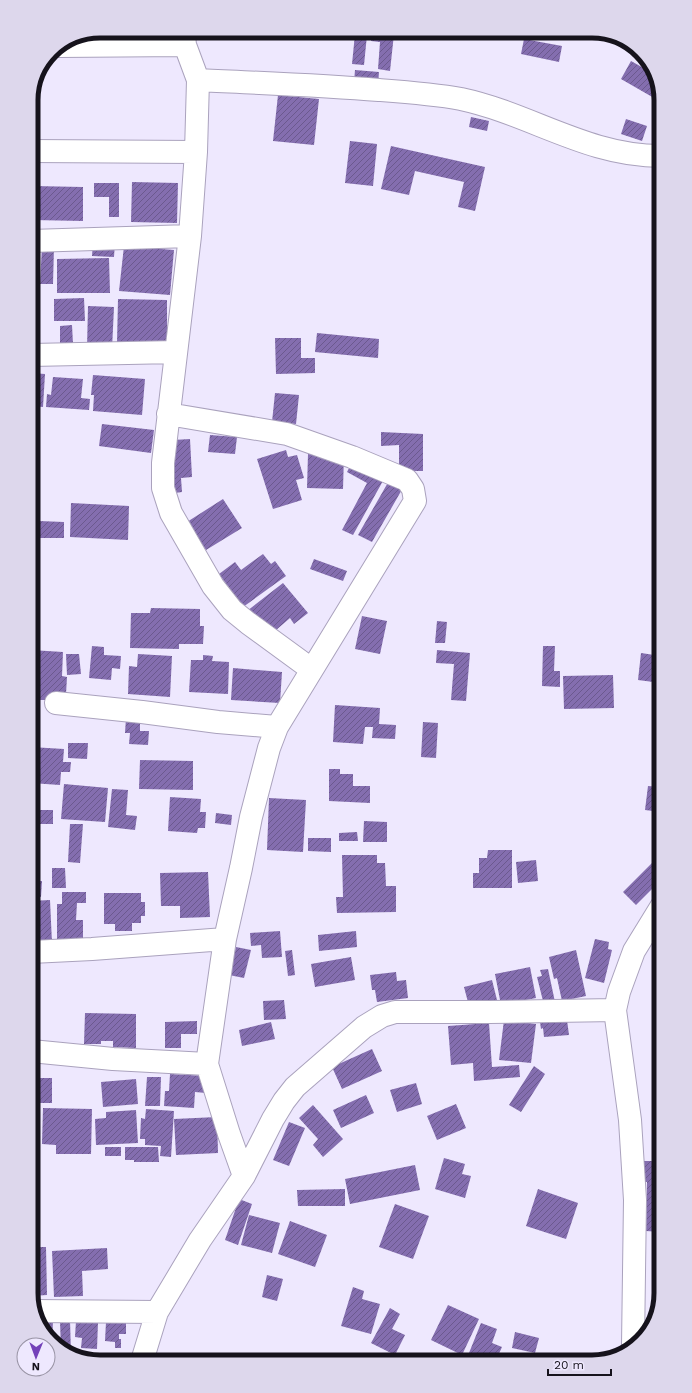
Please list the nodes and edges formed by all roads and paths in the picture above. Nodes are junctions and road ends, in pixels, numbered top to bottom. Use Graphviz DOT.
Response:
graph roads {
  1 [pos="184,40"];
  2 [pos="70,45"];
  3 [pos="198,80"];
  4 [pos="38,151"];
  5 [pos="196,152"];
  6 [pos="654,156"];
  7 [pos="190,236"];
  8 [pos="38,241"];
  9 [pos="176,352"];
  10 [pos="38,354"];
  11 [pos="168,414"];
  12 [pos="311,669"];
  13 [pos="56,703"];
  14 [pos="277,727"];
  15 [pos="654,918"];
  16 [pos="225,939"];
  17 [pos="38,952"];
  18 [pos="615,1010"];
  19 [pos="38,1053"];
  20 [pos="207,1064"];
  21 [pos="244,1176"];
  22 [pos="41,1311"];
  23 [pos="157,1312"];
  24 [pos="633,1340"];
  25 [pos="144,1355"];
  1 -- 2 [label="street"];
  1 -- 3 [label="street"];
  3 -- 5 [label="street"];
  3 -- 6 [label="street"];
  4 -- 5 [label="street"];
  5 -- 7 [label="street"];
  7 -- 8 [label="street"];
  7 -- 9 [label="street"];
  9 -- 10 [label="street"];
  9 -- 11 [label="street"];
  11 -- 12 [label="street"];
  11 -- 12 [label="street"];
  12 -- 14 [label="street"];
  13 -- 14 [label="street"];
  14 -- 16 [label="street"];
  15 -- 18 [label="street"];
  16 -- 17 [label="street"];
  16 -- 20 [label="street"];
  18 -- 21 [label="street"];
  18 -- 24 [label="street"];
  19 -- 20 [label="street"];
  20 -- 21 [label="street"];
  21 -- 23 [label="street"];
  22 -- 23 [label="street"];
  23 -- 25 [label="street"];
}
